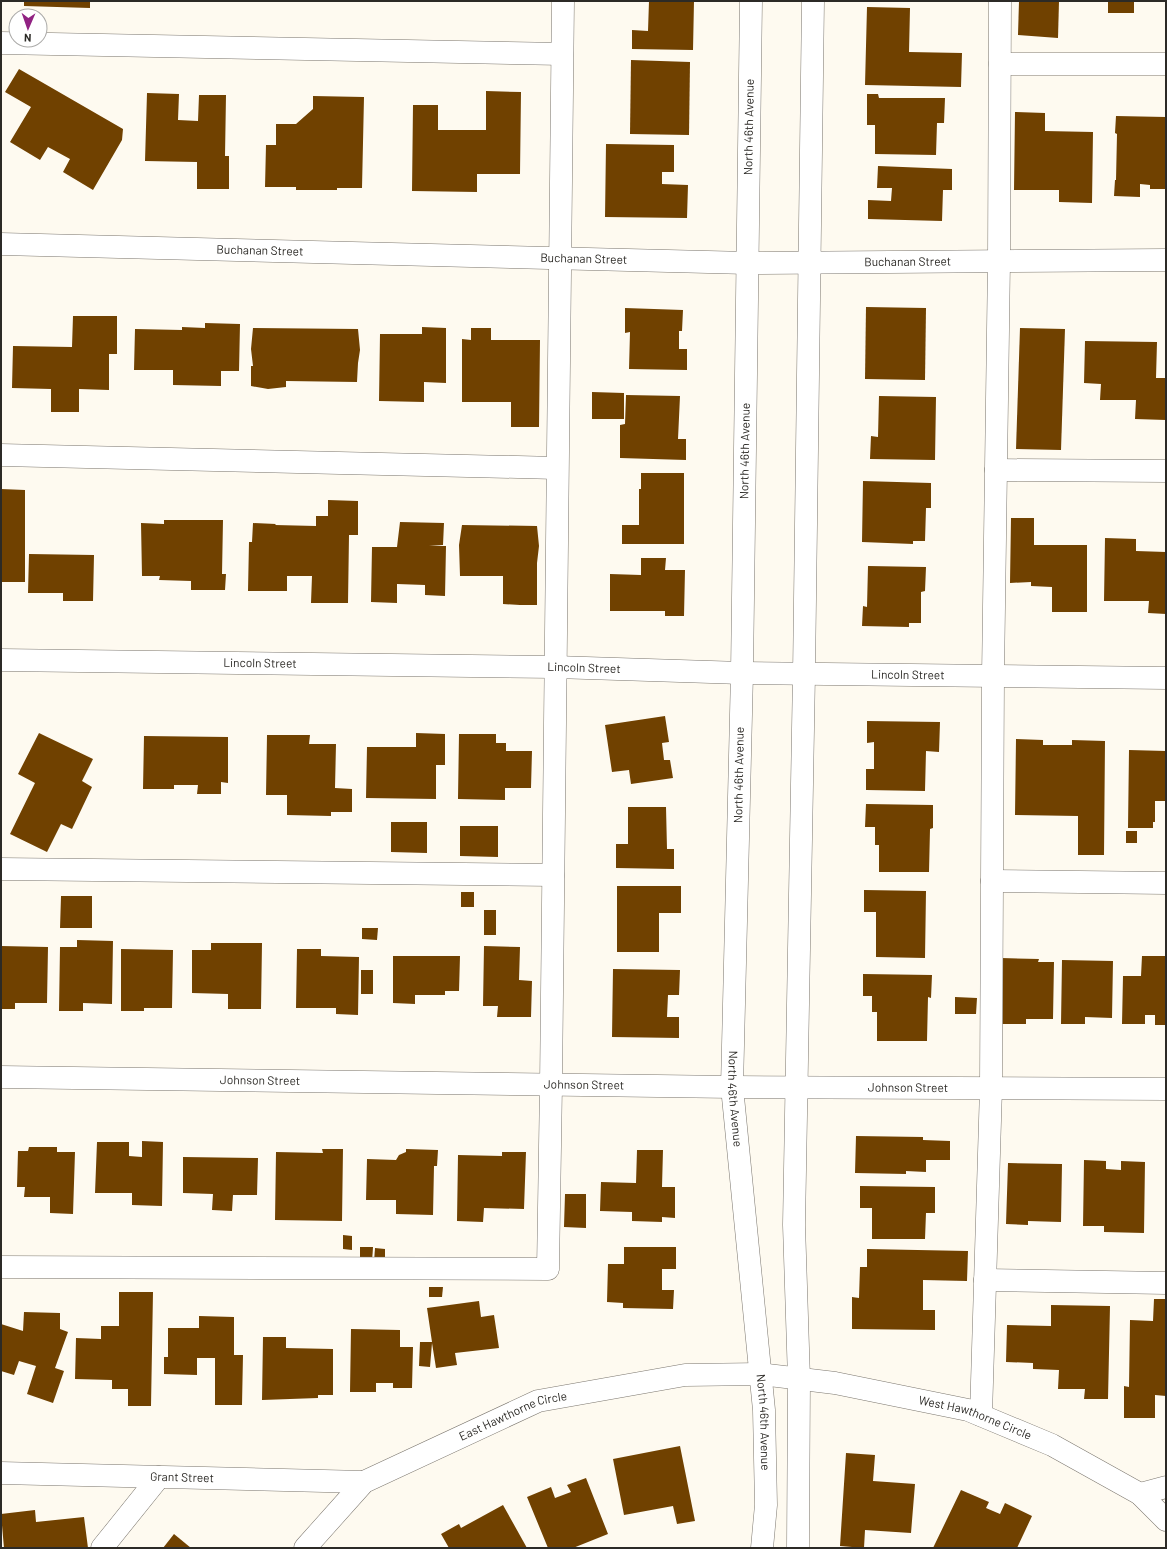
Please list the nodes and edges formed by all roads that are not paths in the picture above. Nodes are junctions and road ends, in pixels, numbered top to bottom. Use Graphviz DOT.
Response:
graph roads {
  1 [pos="563,1"];
  2 [pos="751,1"];
  3 [pos="813,1"];
  4 [pos="1000,1"];
  5 [pos="1,43"];
  6 [pos="562,54"];
  7 [pos="1000,64"];
  8 [pos="1166,64"];
  9 [pos="1,244"];
  10 [pos="559,258"];
  11 [pos="1166,260"];
  12 [pos="999,261"];
  13 [pos="748,263"];
  14 [pos="809,263"];
  15 [pos="1,455"];
  16 [pos="557,468"];
  17 [pos="996,470"];
  18 [pos="1166,471"];
  19 [pos="1,660"];
  20 [pos="555,667"];
  21 [pos="742,673"];
  22 [pos="804,674"];
  23 [pos="993,676"];
  24 [pos="1166,678"];
  25 [pos="1,869"];
  26 [pos="553,876"];
  27 [pos="992,881"];
  28 [pos="1166,883"];
  29 [pos="1,1077"];
  30 [pos="551,1085"];
  31 [pos="732,1087"];
  32 [pos="796,1088"];
  33 [pos="991,1088"];
  34 [pos="1166,1089"];
  35 [pos="1,1267"];
  36 [pos="985,1280"];
  37 [pos="1166,1283"];
  38 [pos="760,1374"];
  39 [pos="799,1379"];
  40 [pos="981,1415"];
  41 [pos="1,1473"];
  42 [pos="159,1477"];
  43 [pos="364,1482"];
  44 [pos="1166,1486"];
  45 [pos="1140,1494"];
  46 [pos="1166,1520"];
  47 [pos="102,1548"];
  48 [pos="305,1548"];
  49 [pos="762,1548"];
  50 [pos="798,1548"];
  1 -- 6 [label="street"];
  2 -- 13 [label="street, North 46th Avenue"];
  3 -- 14 [label="street"];
  4 -- 7 [label="street"];
  5 -- 6 [label="street"];
  6 -- 10 [label="street"];
  7 -- 8 [label="street"];
  7 -- 12 [label="street"];
  9 -- 10 [label="street, Buchanan Street"];
  10 -- 13 [label="street, Buchanan Street"];
  10 -- 16 [label="street"];
  11 -- 12 [label="street, Buchanan Street"];
  12 -- 14 [label="street, Buchanan Street"];
  12 -- 17 [label="street"];
  13 -- 14 [label="street, Buchanan Street"];
  13 -- 21 [label="street, North 46th Avenue"];
  14 -- 22 [label="street"];
  15 -- 16 [label="street"];
  16 -- 20 [label="street"];
  17 -- 18 [label="street"];
  17 -- 23 [label="street"];
  19 -- 20 [label="street, Lincoln Street"];
  20 -- 21 [label="street, Lincoln Street"];
  20 -- 26 [label="street"];
  21 -- 22 [label="street, Lincoln Street"];
  21 -- 31 [label="street, North 46th Avenue"];
  22 -- 23 [label="street, Lincoln Street"];
  22 -- 32 [label="street"];
  23 -- 24 [label="street, Lincoln Street"];
  23 -- 27 [label="street"];
  25 -- 26 [label="street"];
  26 -- 30 [label="street"];
  27 -- 28 [label="street"];
  27 -- 33 [label="street"];
  29 -- 30 [label="street, Johnson Street"];
  30 -- 31 [label="street, Johnson Street"];
  30 -- 35 [label="street"];
  31 -- 32 [label="street, Johnson Street"];
  31 -- 38 [label="street, North 46th Avenue"];
  32 -- 33 [label="street, Johnson Street"];
  32 -- 39 [label="street"];
  33 -- 34 [label="street, Johnson Street"];
  33 -- 36 [label="street"];
  36 -- 37 [label="street"];
  36 -- 40 [label="street"];
  38 -- 39 [label="street, West Hawthorne Circle"];
  38 -- 43 [label="street, East Hawthorne Circle"];
  38 -- 49 [label="street, North 46th Avenue"];
  39 -- 40 [label="street, West Hawthorne Circle"];
  39 -- 50 [label="street"];
  40 -- 45 [label="street, West Hawthorne Circle"];
  41 -- 42 [label="street, Grant Street"];
  42 -- 43 [label="street, Grant Street"];
  42 -- 47 [label="street"];
  43 -- 48 [label="street, East Hawthorne Circle"];
  44 -- 45 [label="street"];
  45 -- 46 [label="street, West Hawthorne Circle"];
}
